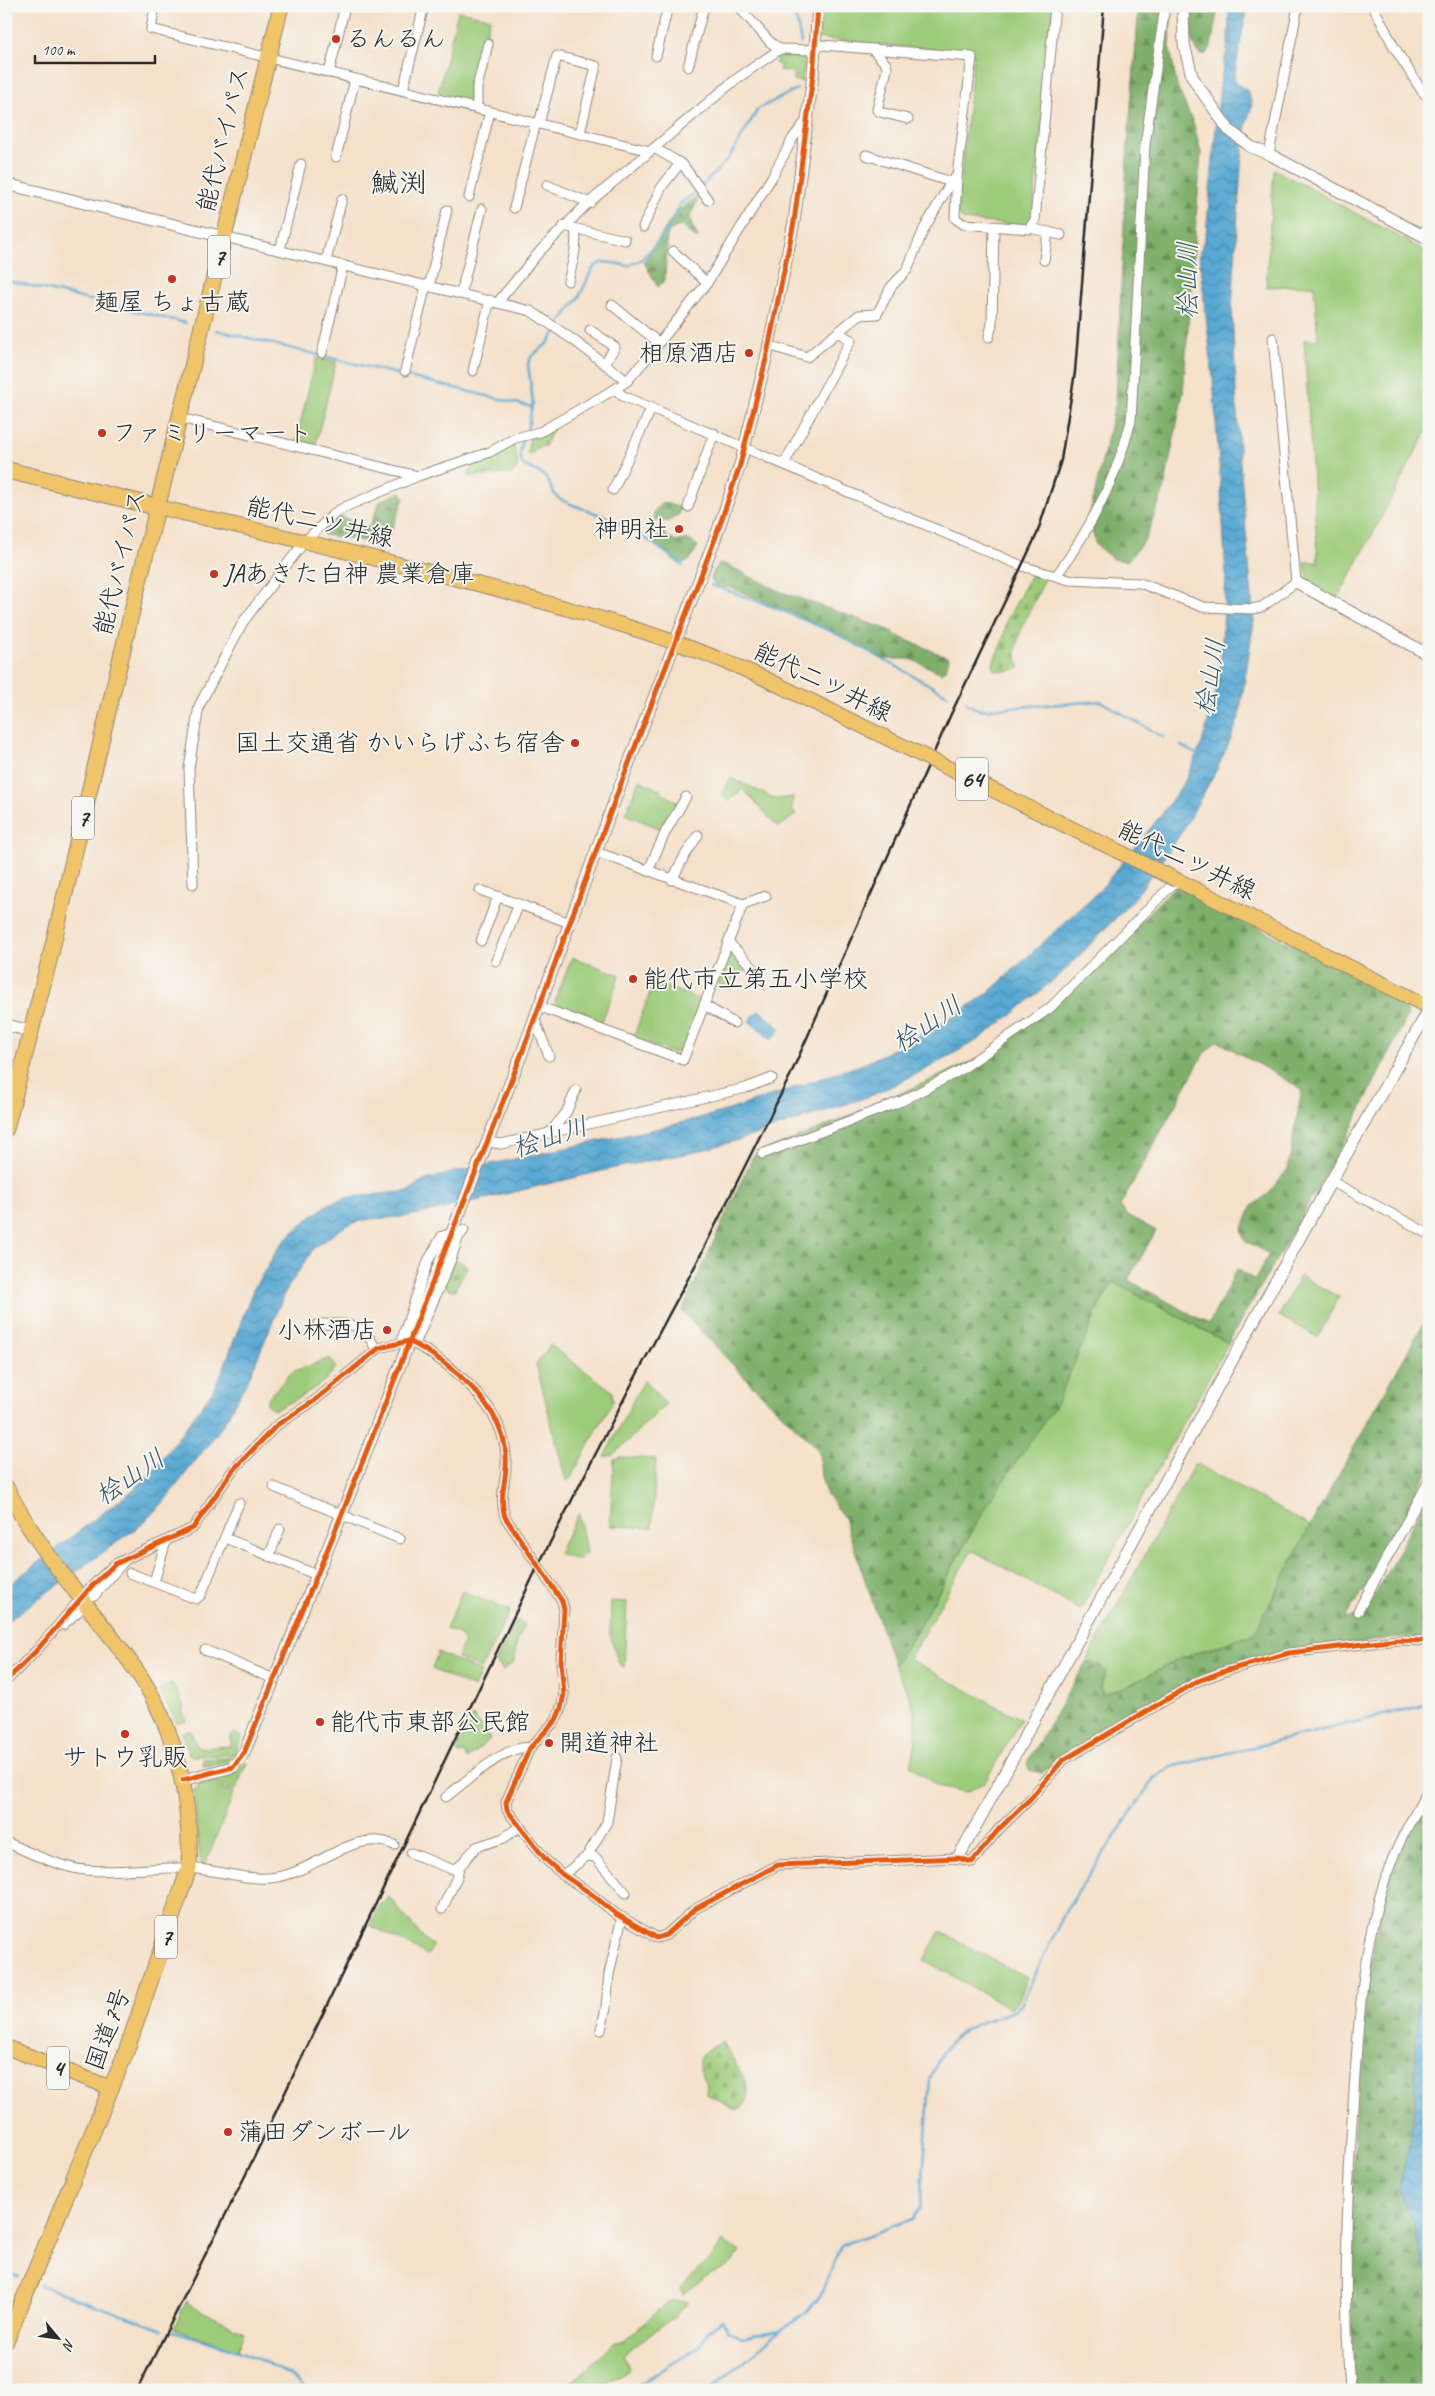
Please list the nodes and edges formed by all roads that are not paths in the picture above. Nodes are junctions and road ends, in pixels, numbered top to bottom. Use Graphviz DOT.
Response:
graph roads {
  1 [pos="155,6"];
  2 [pos="280,6"];
  3 [pos="345,6"];
  4 [pos="424,6"];
  5 [pos="668,6"];
  6 [pos="704,6"];
  7 [pos="738,6"];
  8 [pos="818,6"];
  9 [pos="1055,6"];
  10 [pos="1165,6"];
  11 [pos="1182,6"];
  12 [pos="1298,6"];
  13 [pos="1372,6"];
  14 [pos="488,44"];
  15 [pos="780,49"];
  16 [pos="872,49"];
  17 [pos="814,50"];
  18 [pos="656,56"];
  19 [pos="268,58"];
  20 [pos="688,67"];
  21 [pos="329,73"];
  22 [pos="356,79"];
  23 [pos="403,90"];
  24 [pos="1429,98"];
  25 [pos="477,108"];
  26 [pos="490,111"];
  27 [pos="908,119"];
  28 [pos="808,120"];
  29 [pos="538,122"];
  30 [pos="580,133"];
  31 [pos="652,150"];
  32 [pos="1269,154"];
  33 [pos="866,155"];
  34 [pos="336,157"];
  35 [pos="678,162"];
  36 [pos="301,164"];
  37 [pos="954,179"];
  38 [pos="6,184"];
  39 [pos="547,185"];
  40 [pos="469,197"];
  41 [pos="342,199"];
  42 [pos="708,200"];
  43 [pos="590,202"];
  44 [pos="514,208"];
  45 [pos="482,209"];
  46 [pos="447,210"];
  47 [pos="564,226"];
  48 [pos="1031,226"];
  49 [pos="643,227"];
  50 [pos="994,227"];
  51 [pos="575,229"];
  52 [pos="1048,232"];
  53 [pos="1061,234"];
  54 [pos="1426,234"];
  55 [pos="224,237"];
  56 [pos="626,240"];
  57 [pos="280,250"];
  58 [pos="673,251"];
  59 [pos="1044,260"];
  60 [pos="326,261"];
  61 [pos="344,265"];
  62 [pos="568,281"];
  63 [pos="708,282"];
  64 [pos="427,285"];
  65 [pos="460,293"];
  66 [pos="494,302"];
  67 [pos="612,306"];
  68 [pos="590,330"];
  69 [pos="839,333"];
  70 [pos="990,337"];
  71 [pos="1273,338"];
  72 [pos="659,343"];
  73 [pos="768,345"];
  74 [pos="322,353"];
  75 [pos="605,363"];
  76 [pos="405,371"];
  77 [pos="474,371"];
  78 [pos="627,380"];
  79 [pos="615,390"];
  80 [pos="652,407"];
  81 [pos="180,418"];
  82 [pos="714,433"];
  83 [pos="746,446"];
  84 [pos="784,464"];
  85 [pos="6,470"];
  86 [pos="418,476"];
  87 [pos="613,490"];
  88 [pos="157,507"];
  89 [pos="688,507"];
  90 [pos="305,542"];
  91 [pos="1056,576"];
  92 [pos="1296,582"];
  93 [pos="674,642"];
  94 [pos="1429,655"];
  95 [pos="686,797"];
  96 [pos="698,835"];
  97 [pos="596,852"];
  98 [pos="648,871"];
  99 [pos="672,880"];
  100 [pos="1178,880"];
  101 [pos="194,884"];
  102 [pos="480,890"];
  103 [pos="498,896"];
  104 [pos="766,896"];
  105 [pos="519,904"];
  106 [pos="743,904"];
  107 [pos="570,923"];
  108 [pos="481,941"];
  109 [pos="728,942"];
  110 [pos="496,962"];
  111 [pos="759,974"];
  112 [pos="704,1005"];
  113 [pos="538,1006"];
  114 [pos="1429,1009"];
  115 [pos="534,1018"];
  116 [pos="734,1023"];
  117 [pos="6,1025"];
  118 [pos="31,1031"];
  119 [pos="549,1056"];
  120 [pos="772,1078"];
  121 [pos="576,1090"];
  122 [pos="6,1129"];
  123 [pos="549,1133"];
  124 [pos="487,1142"];
  125 [pos="762,1154"];
  126 [pos="1331,1181"];
  127 [pos="1429,1234"];
  128 [pos="318,1324"];
  129 [pos="409,1343"];
  130 [pos="376,1350"];
  131 [pos="1429,1481"];
  132 [pos="6,1487"];
  133 [pos="274,1487"];
  134 [pos="239,1503"];
  135 [pos="342,1514"];
  136 [pos="280,1529"];
  137 [pos="225,1538"];
  138 [pos="400,1539"];
  139 [pos="166,1541"];
  140 [pos="269,1556"];
  141 [pos="126,1558"];
  142 [pos="130,1573"];
  143 [pos="317,1575"];
  144 [pos="154,1582"];
  145 [pos="82,1598"];
  146 [pos="1358,1611"];
  147 [pos="1429,1641"];
  148 [pos="205,1650"];
  149 [pos="274,1679"];
  150 [pos="6,1681"];
  151 [pos="530,1748"];
  152 [pos="617,1758"];
  153 [pos="183,1780"];
  154 [pos="1429,1789"];
  155 [pos="446,1797"];
  156 [pos="519,1827"];
  157 [pos="6,1842"];
  158 [pos="394,1845"];
  159 [pos="411,1852"];
  160 [pos="587,1856"];
  161 [pos="958,1858"];
  162 [pos="459,1867"];
  163 [pos="189,1868"];
  164 [pos="563,1875"];
  165 [pos="626,1893"];
  166 [pos="442,1909"];
  167 [pos="622,1917"];
  168 [pos="601,2030"];
  169 [pos="6,2047"];
  170 [pos="111,2088"];
  171 [pos="6,2341"];
  172 [pos="1350,2390"];
  1 -- 19 [label="street"];
  2 -- 19 [label="highway, 能代バイパス / 7"];
  3 -- 21 [label="street"];
  4 -- 23 [label="street"];
  5 -- 18 [label="street"];
  6 -- 20 [label="street"];
  7 -- 15 [label="street"];
  8 -- 17 [label="street"];
  9 -- 48 [label="street"];
  10 -- 91 [label="street"];
  11 -- 32 [label="street"];
  12 -- 32 [label="street"];
  13 -- 24 [label="street"];
  14 -- 25 [label="street"];
  15 -- 17 [label="street"];
  15 -- 31 [label="street"];
  16 -- 17 [label="street"];
  16 -- 27 [label="street"];
  16 -- 37 [label="street"];
  17 -- 28 [label="street"];
  19 -- 21 [label="street"];
  19 -- 55 [label="highway, 能代バイパス / 7"];
  21 -- 22 [label="street"];
  22 -- 23 [label="street"];
  22 -- 34 [label="street"];
  23 -- 25 [label="street"];
  25 -- 26 [label="street"];
  26 -- 29 [label="street"];
  26 -- 40 [label="street"];
  28 -- 63 [label="street"];
  28 -- 73 [label="street"];
  29 -- 30 [label="street"];
  29 -- 30 [label="street"];
  29 -- 44 [label="street"];
  30 -- 31 [label="street"];
  31 -- 35 [label="street"];
  31 -- 43 [label="street"];
  32 -- 54 [label="street"];
  33 -- 37 [label="street"];
  35 -- 42 [label="street"];
  35 -- 49 [label="street"];
  36 -- 57 [label="street"];
  37 -- 50 [label="street"];
  37 -- 69 [label="street"];
  38 -- 55 [label="street"];
  39 -- 43 [label="street"];
  41 -- 60 [label="street"];
  43 -- 47 [label="street"];
  45 -- 65 [label="street"];
  46 -- 64 [label="street"];
  47 -- 51 [label="street"];
  47 -- 66 [label="street"];
  48 -- 50 [label="street"];
  48 -- 52 [label="street"];
  50 -- 70 [label="street"];
  51 -- 56 [label="street"];
  51 -- 62 [label="street"];
  52 -- 53 [label="street"];
  52 -- 59 [label="street"];
  55 -- 57 [label="street"];
  55 -- 81 [label="highway, 能代バイパス / 7"];
  57 -- 60 [label="street"];
  58 -- 63 [label="street"];
  60 -- 61 [label="street"];
  61 -- 64 [label="street"];
  61 -- 74 [label="street"];
  63 -- 72 [label="street"];
  64 -- 65 [label="street"];
  64 -- 76 [label="street"];
  65 -- 66 [label="street"];
  66 -- 75 [label="street"];
  66 -- 77 [label="street"];
  67 -- 72 [label="street"];
  68 -- 75 [label="street"];
  69 -- 73 [label="street"];
  69 -- 84 [label="street"];
  71 -- 92 [label="street"];
  72 -- 78 [label="street"];
  73 -- 83 [label="street"];
  75 -- 78 [label="street"];
  78 -- 79 [label="street"];
  79 -- 80 [label="street"];
  79 -- 86 [label="street"];
  80 -- 82 [label="street"];
  80 -- 87 [label="street"];
  81 -- 86 [label="street"];
  81 -- 88 [label="highway, 能代バイパス / 7"];
  82 -- 83 [label="street"];
  82 -- 89 [label="street"];
  83 -- 84 [label="street"];
  83 -- 93 [label="street"];
  84 -- 91 [label="street"];
  85 -- 88 [label="highway"];
  86 -- 90 [label="street"];
  88 -- 90 [label="main road, 能代二ツ井線 / 64"];
  88 -- 118 [label="highway, 能代バイパス / 7"];
  90 -- 93 [label="main road, 能代二ツ井線 / 64"];
  90 -- 101 [label="street"];
  91 -- 92 [label="street"];
  92 -- 94 [label="street"];
  93 -- 97 [label="street"];
  93 -- 100 [label="main road, 能代二ツ井線 / 64, bridge"];
  95 -- 98 [label="street"];
  96 -- 99 [label="street"];
  97 -- 98 [label="street"];
  97 -- 107 [label="street"];
  98 -- 99 [label="street"];
  99 -- 106 [label="street"];
  100 -- 114 [label="main road, 能代二ツ井線 / 64"];
  100 -- 125 [label="street"];
  102 -- 103 [label="street"];
  103 -- 105 [label="street"];
  103 -- 108 [label="street"];
  104 -- 106 [label="street"];
  105 -- 107 [label="street"];
  105 -- 110 [label="street"];
  106 -- 109 [label="street"];
  107 -- 113 [label="street"];
  109 -- 111 [label="street"];
  109 -- 112 [label="street"];
  112 -- 113 [label="street"];
  112 -- 116 [label="street"];
  113 -- 115 [label="street"];
  114 -- 126 [label="street"];
  115 -- 119 [label="street"];
  115 -- 124 [label="street"];
  117 -- 118 [label="street"];
  118 -- 122 [label="highway, 能代バイパス / 7"];
  120 -- 123 [label="street"];
  121 -- 123 [label="street"];
  123 -- 124 [label="street"];
  124 -- 129 [label="street"];
  126 -- 127 [label="street"];
  126 -- 161 [label="street"];
  128 -- 130 [label="street"];
  129 -- 130 [label="street"];
  129 -- 135 [label="street"];
  129 -- 151 [label="street"];
  130 -- 139 [label="street"];
  131 -- 146 [label="street"];
  132 -- 145 [label="highway, 7"];
  133 -- 135 [label="street"];
  134 -- 137 [label="street"];
  135 -- 138 [label="street"];
  135 -- 143 [label="street"];
  136 -- 140 [label="street"];
  137 -- 140 [label="street"];
  137 -- 144 [label="street"];
  139 -- 141 [label="street"];
  139 -- 144 [label="street"];
  140 -- 143 [label="street"];
  141 -- 145 [label="street"];
  141 -- 145 [label="street"];
  142 -- 144 [label="street"];
  143 -- 149 [label="street"];
  145 -- 150 [label="street"];
  145 -- 153 [label="highway, 7"];
  147 -- 161 [label="street"];
  148 -- 149 [label="street"];
  149 -- 153 [label="street"];
  151 -- 155 [label="street"];
  151 -- 156 [label="street"];
  152 -- 160 [label="street"];
  153 -- 163 [label="highway, 国道7号 / 7"];
  154 -- 172 [label="street"];
  156 -- 162 [label="street"];
  156 -- 164 [label="street"];
  157 -- 163 [label="street"];
  158 -- 163 [label="street"];
  159 -- 162 [label="street"];
  160 -- 164 [label="street"];
  160 -- 165 [label="street"];
  161 -- 167 [label="street"];
  162 -- 166 [label="street"];
  163 -- 170 [label="highway, 国道7号 / 7"];
  164 -- 167 [label="street"];
  167 -- 168 [label="street"];
  169 -- 170 [label="main road, 4"];
  170 -- 171 [label="highway, 国道7号 / 7"];
}
